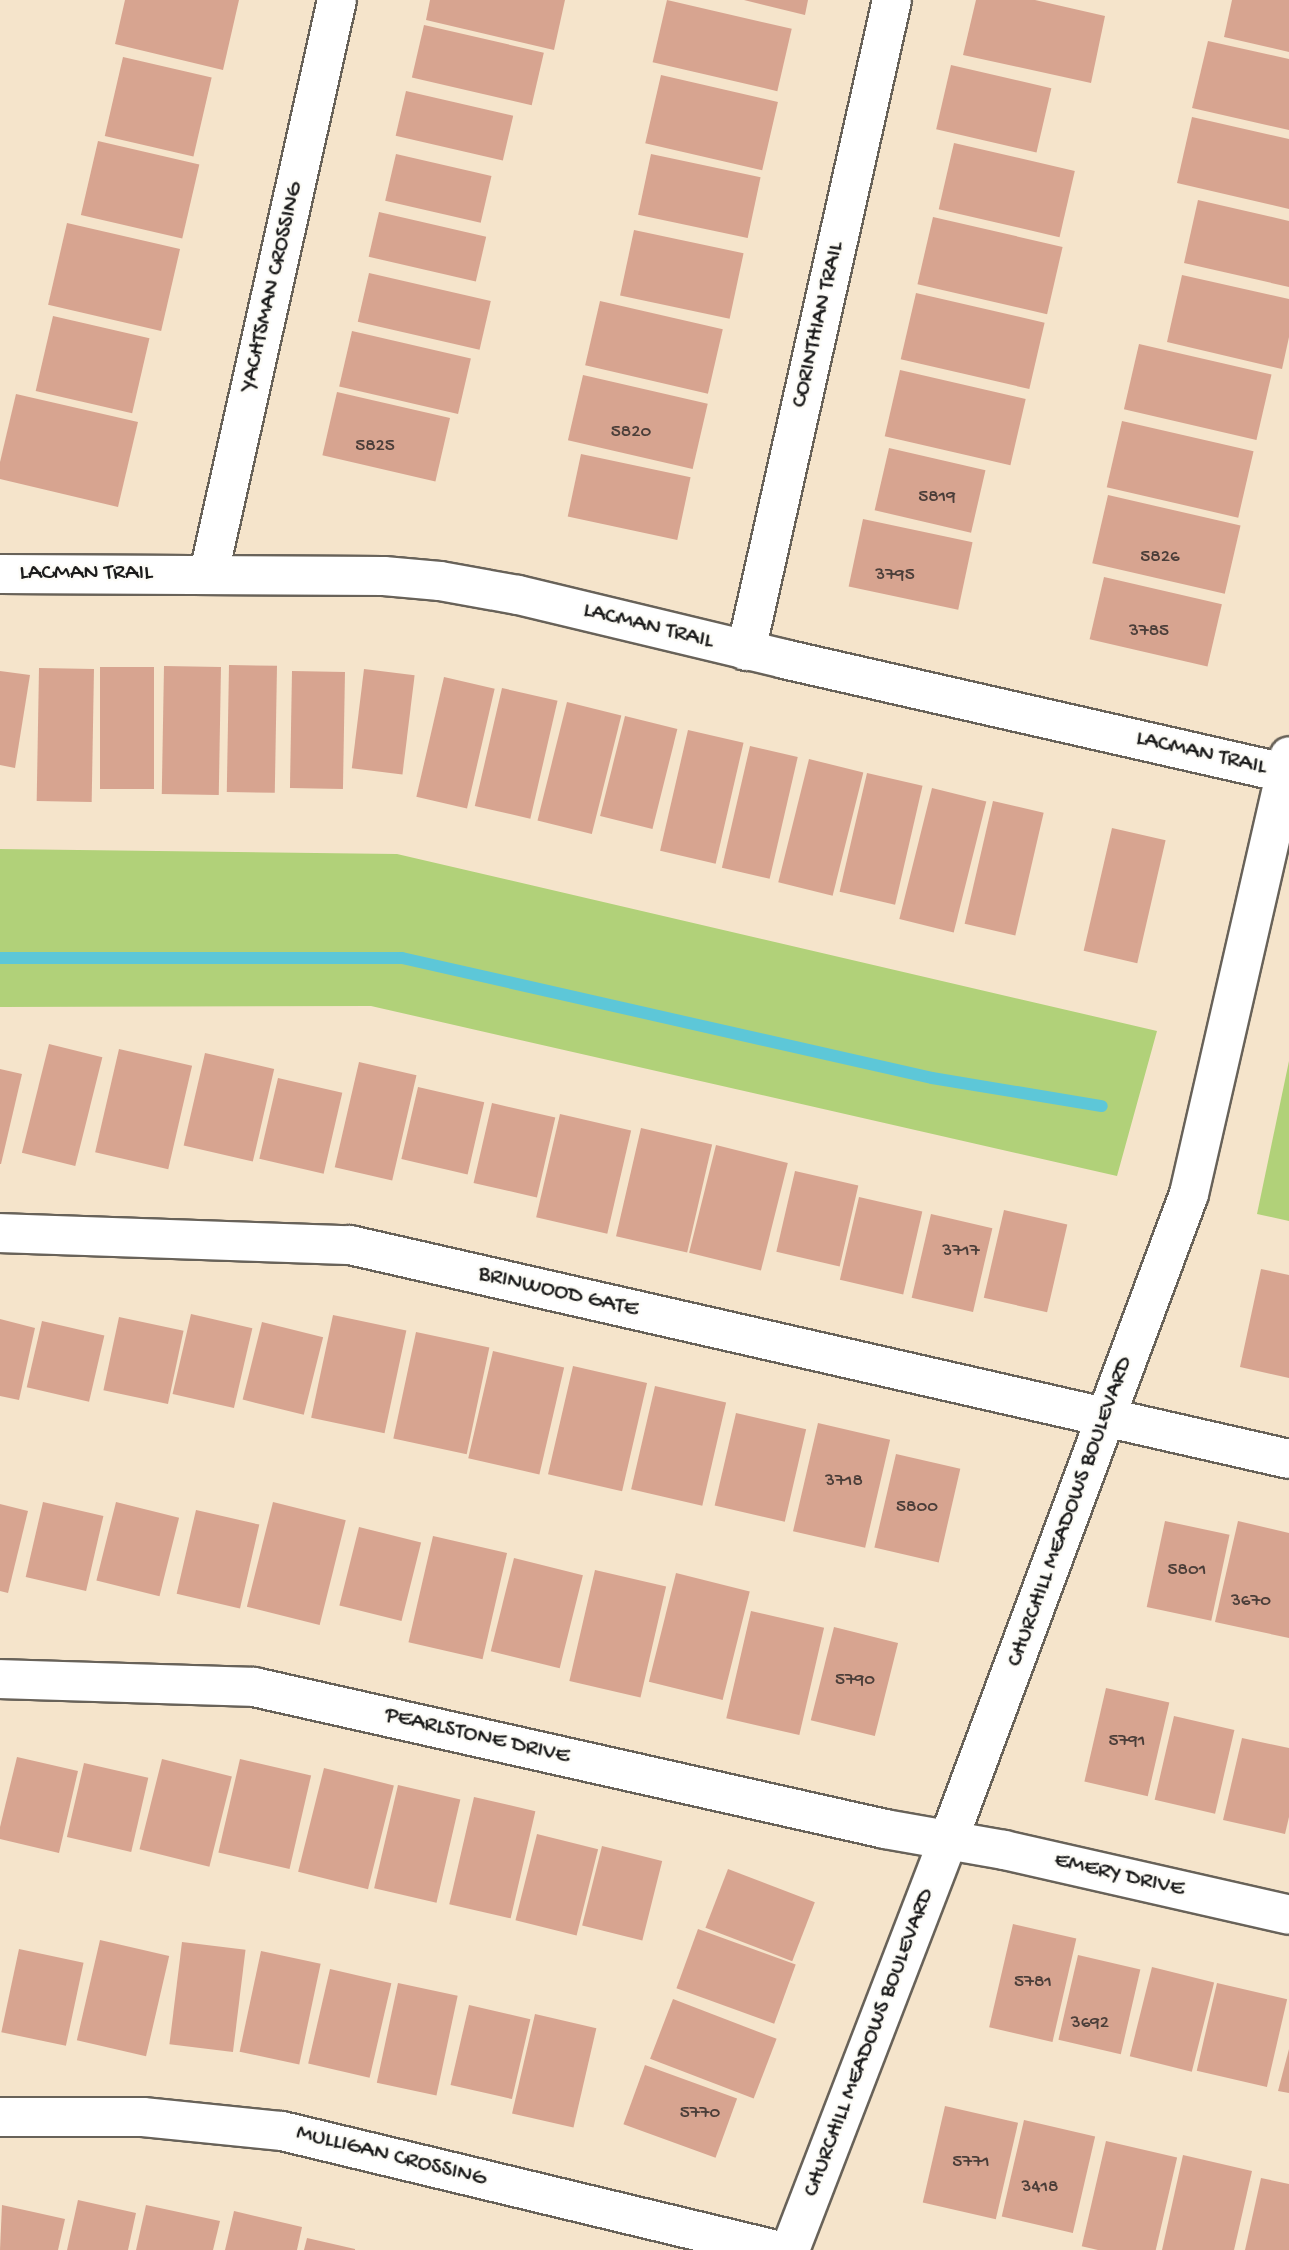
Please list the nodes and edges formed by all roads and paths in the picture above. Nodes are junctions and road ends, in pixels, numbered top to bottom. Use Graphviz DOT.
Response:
graph roads {
  1 [pos="337,0"];
  2 [pos="892,0"];
  3 [pos="209,573"];
  4 [pos="0,574"];
  5 [pos="746,651"];
  6 [pos="1288,768"];
  7 [pos="0,1233"];
  8 [pos="1107,1417"];
  9 [pos="1289,1459"];
  10 [pos="0,1679"];
  11 [pos="948,1841"];
  12 [pos="1289,1915"];
  13 [pos="0,2117"];
  14 [pos="776,2250"];
  15 [pos="790,2250"];
  1 -- 3 [label="street, YACHTSMAN CROSSING"];
  2 -- 5 [label="street, CORINTHIAN TRAIL"];
  3 -- 4 [label="street, LACMAN TRAIL"];
  3 -- 5 [label="street, LACMAN TRAIL"];
  5 -- 6 [label="street, LACMAN TRAIL"];
  6 -- 8 [label="street, CHURCHILL MEADOWS BOULEVARD"];
  7 -- 8 [label="street, BRINWOOD GATE"];
  8 -- 9 [label="street, BRINWOOD GATE"];
  8 -- 11 [label="street, CHURCHILL MEADOWS BOULEVARD"];
  10 -- 11 [label="street, PEARLSTONE DRIVE"];
  11 -- 12 [label="street, EMERY DRIVE"];
  11 -- 15 [label="street, CHURCHILL MEADOWS BOULEVARD"];
  13 -- 14 [label="street, MULLIGAN CROSSING"];
}
